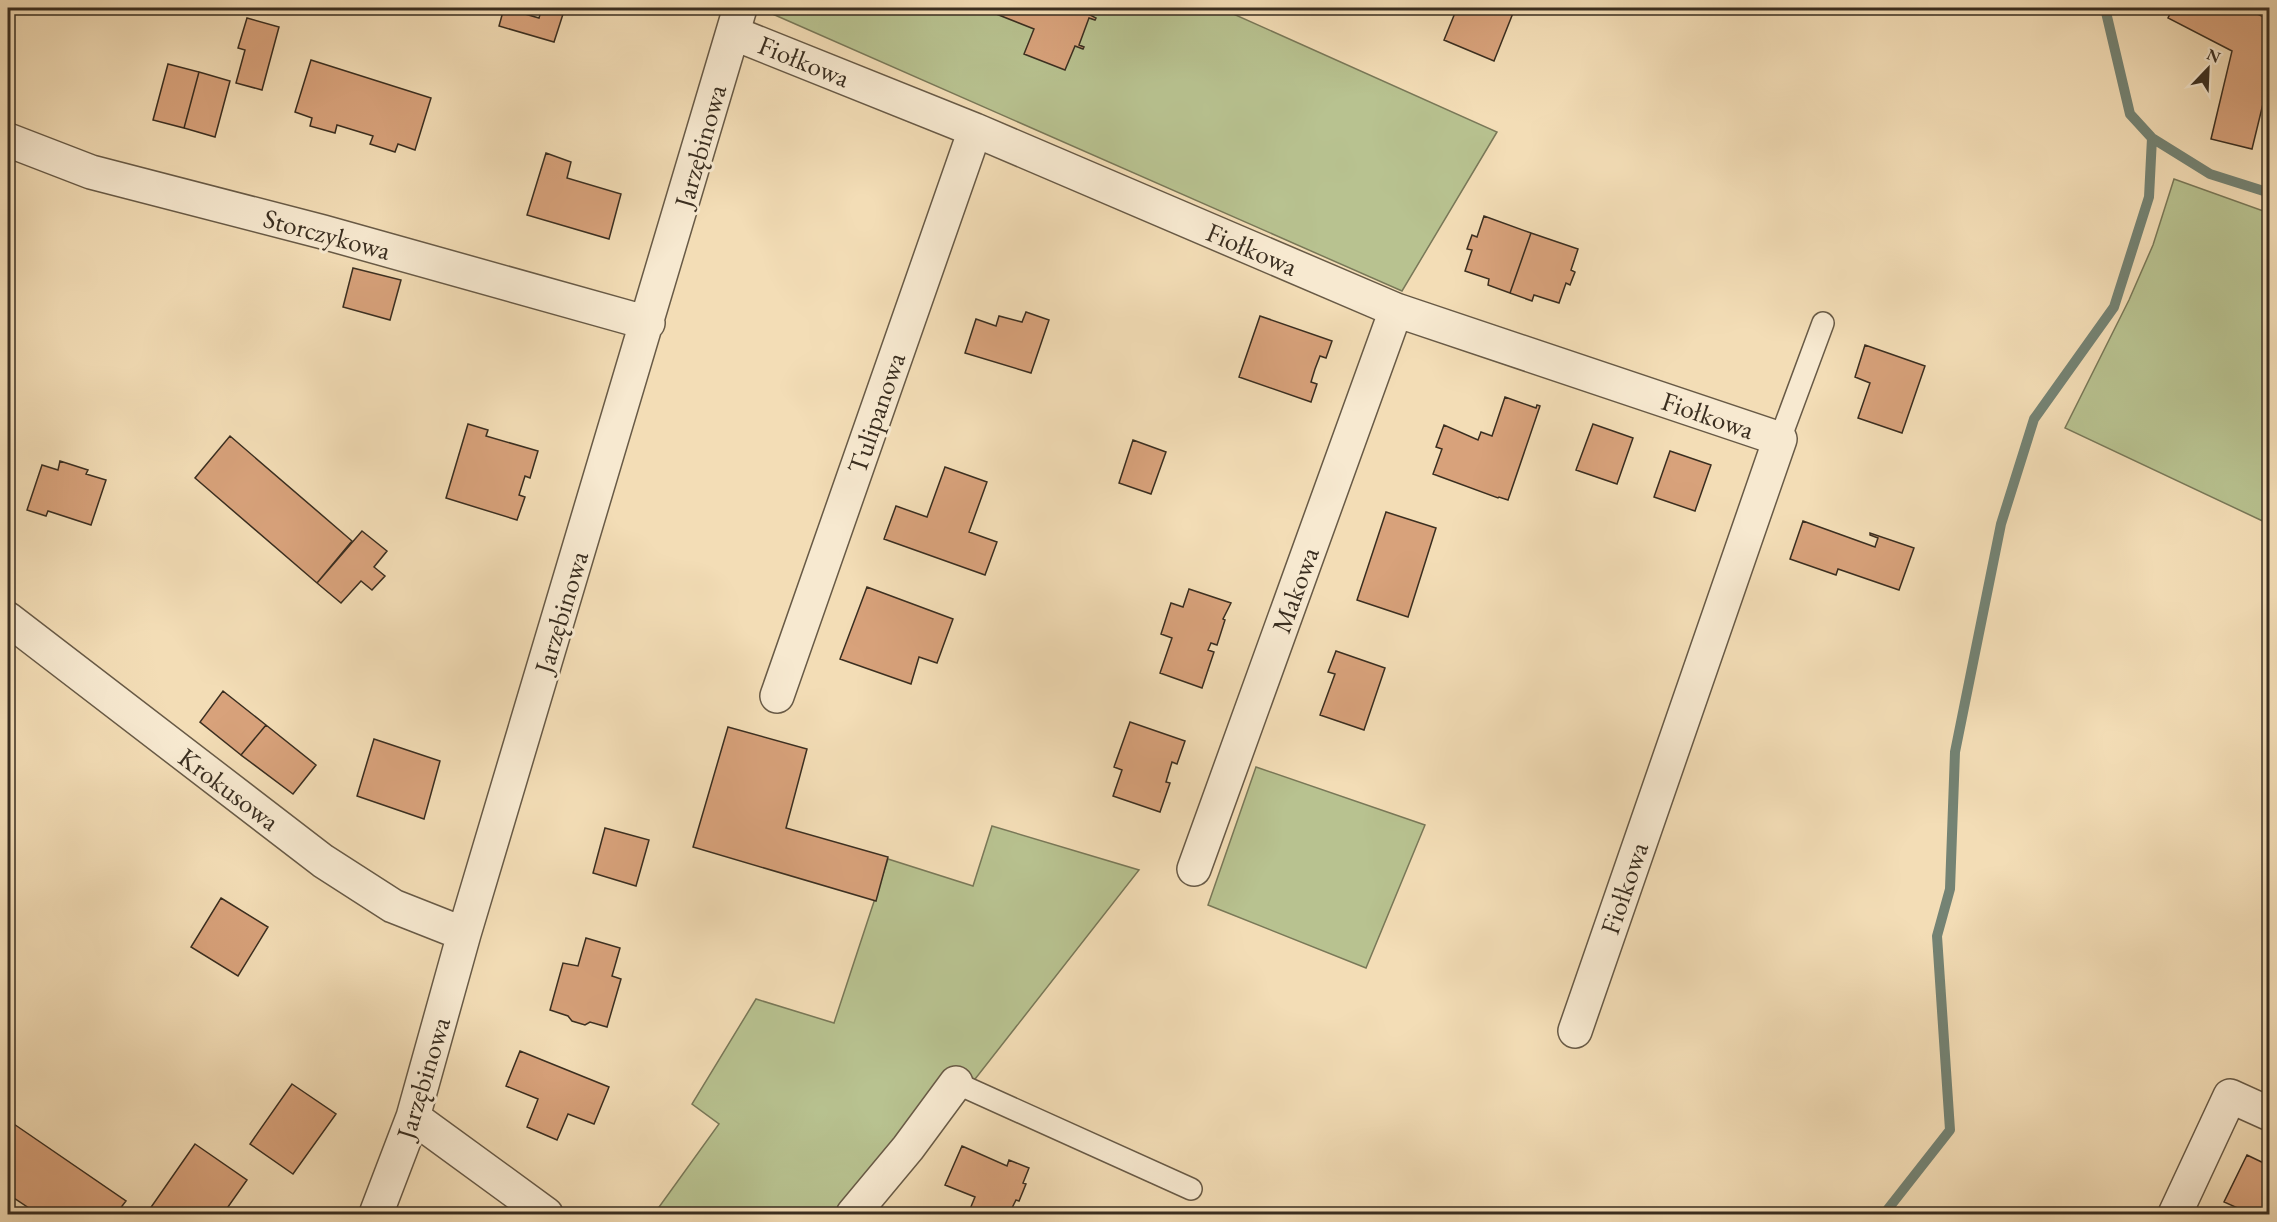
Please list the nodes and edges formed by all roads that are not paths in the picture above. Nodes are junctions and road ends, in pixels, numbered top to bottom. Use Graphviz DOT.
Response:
graph roads {
  1 [pos="737,20"];
  2 [pos="975,130"];
  3 [pos="8,140"];
  4 [pos="1396,310"];
  5 [pos="648,323"];
  6 [pos="1823,323"];
  7 [pos="1780,440"];
  8 [pos="8,619"];
  9 [pos="777,696"];
  10 [pos="1194,869"];
  11 [pos="464,934"];
  12 [pos="1575,1030"];
  13 [pos="956,1083"];
  14 [pos="2270,1114"];
  15 [pos="413,1117"];
  16 [pos="1191,1190"];
  17 [pos="376,1215"];
  18 [pos="546,1215"];
  19 [pos="854,1215"];
  20 [pos="2175,1215"];
  1 -- 2 [label="street, Fiołkowa"];
  1 -- 5 [label="street, Jarzębinowa"];
  2 -- 4 [label="street, Fiołkowa"];
  2 -- 9 [label="street, Tulipanowa"];
  3 -- 5 [label="street, Storczykowa"];
  4 -- 7 [label="street, Fiołkowa"];
  4 -- 10 [label="street, Makowa"];
  5 -- 11 [label="street, Jarzębinowa"];
  6 -- 7 [label="lane, Fiołkowa"];
  7 -- 12 [label="street, Fiołkowa"];
  8 -- 11 [label="street, Krokusowa"];
  11 -- 15 [label="street, Jarzębinowa"];
  13 -- 16 [label="lane"];
  13 -- 19 [label="street"];
  14 -- 20 [label="street"];
  15 -- 17 [label="street, Jarzębinowa"];
  15 -- 18 [label="street"];
}
